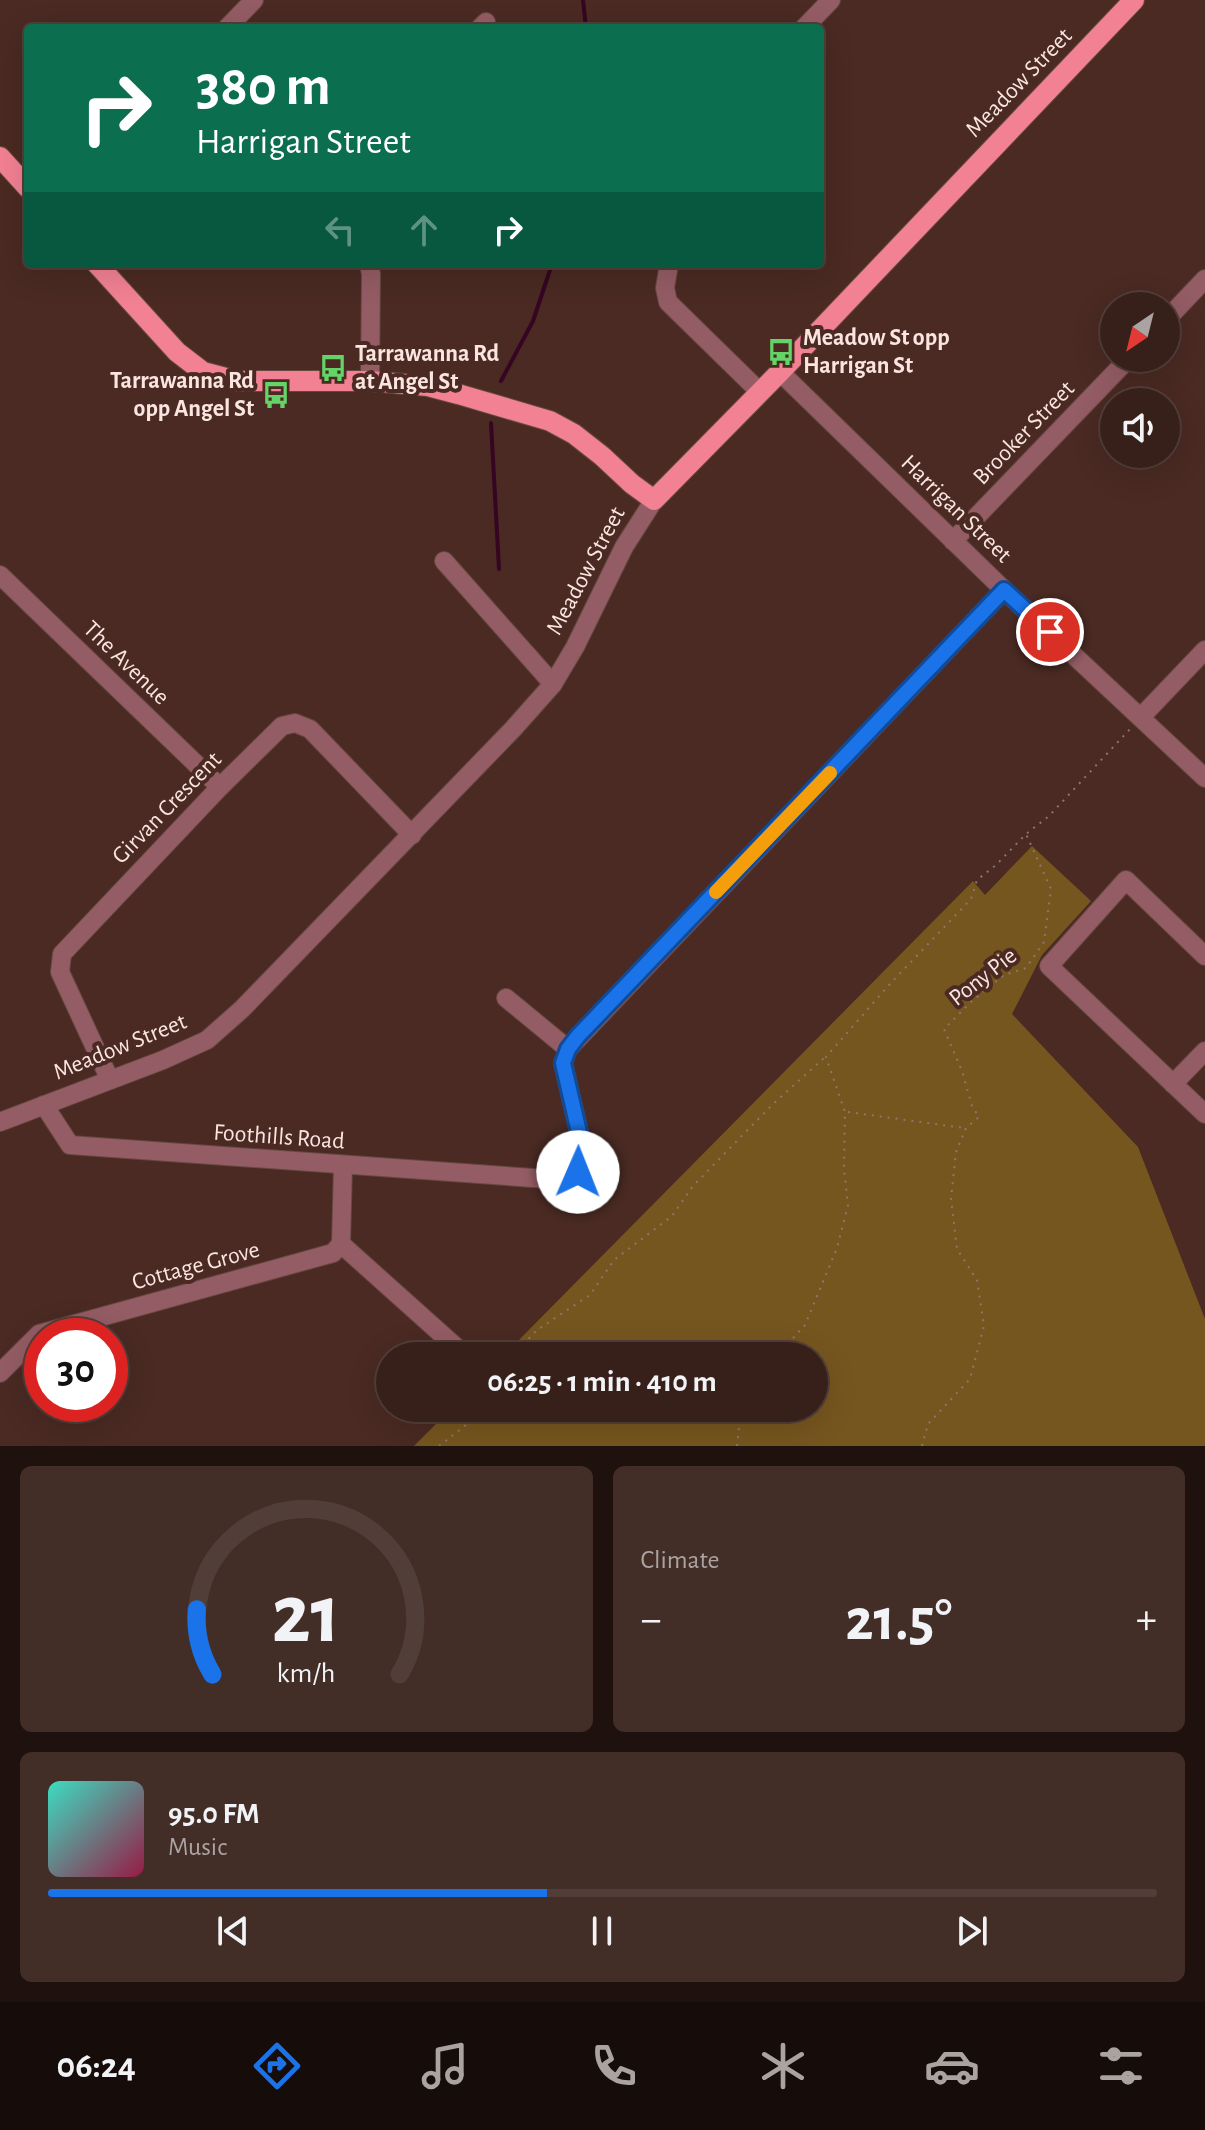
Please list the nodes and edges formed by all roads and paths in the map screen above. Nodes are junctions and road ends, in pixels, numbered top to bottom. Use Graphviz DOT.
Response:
graph roads {
  1 [pos="254,0"];
  2 [pos="831,0"];
  3 [pos="1134,0"];
  4 [pos="231,24"];
  5 [pos="808,24"];
  6 [pos="0,157"];
  7 [pos="24,184"];
  8 [pos="101,268"];
  9 [pos="370,268"];
  10 [pos="668,268"];
  11 [pos="1205,279"];
  12 [pos="1180,305"];
  13 [pos="780,372"];
  14 [pos="1116,372"];
  15 [pos="370,381"];
  16 [pos="760,392"];
  17 [pos="654,500"];
  18 [pos="953,541"];
  19 [pos="444,561"];
  20 [pos="0,575"];
  21 [pos="1004,590"];
  22 [pos="1205,650"];
  23 [pos="553,684"];
  24 [pos="1141,717"];
  25 [pos="1205,778"];
  26 [pos="220,787"];
  27 [pos="1026,834"];
  28 [pos="412,835"];
  29 [pos="1205,956"];
  30 [pos="506,998"];
  31 [pos="568,1049"];
  32 [pos="1205,1051"];
  33 [pos="826,1057"];
  34 [pos="110,1080"];
  35 [pos="1173,1084"];
  36 [pos="44,1105"];
  37 [pos="845,1112"];
  38 [pos="1205,1114"];
  39 [pos="0,1122"];
  40 [pos="966,1128"];
  41 [pos="343,1166"];
  42 [pos="341,1244"];
  43 [pos="450,1342"];
  44 [pos="525,1342"];
  45 [pos="790,1342"];
  46 [pos="0,1373"];
  47 [pos="470,1422"];
  48 [pos="740,1422"];
  49 [pos="439,1446"];
  50 [pos="737,1446"];
  51 [pos="922,1446"];
  1 -- 4 [label="street"];
  2 -- 5 [label="street"];
  3 -- 13 [label="main road, Meadow Street"];
  6 -- 7 [label="main road"];
  8 -- 15 [label="main road"];
  9 -- 15 [label="street"];
  10 -- 16 [label="street"];
  11 -- 12 [label="street"];
  13 -- 16 [label="main road, Meadow Street"];
  13 -- 18 [label="street, Harrigan Street"];
  14 -- 18 [label="street, Brooker Street"];
  15 -- 17 [label="main road"];
  16 -- 17 [label="main road, Meadow Street"];
  17 -- 23 [label="street, Meadow Street"];
  18 -- 21 [label="street, Harrigan Street"];
  19 -- 23 [label="street"];
  20 -- 26 [label="street, The Avenue"];
  21 -- 24 [label="street, Harrigan Street"];
  21 -- 31 [label="street"];
  22 -- 24 [label="street"];
  23 -- 28 [label="street, Meadow Street"];
  24 -- 25 [label="street, Harrigan Street"];
  24 -- 27 [label="path"];
  26 -- 28 [label="street, Girvan Crescent"];
  26 -- 34 [label="street, Girvan Crescent"];
  27 -- 33 [label="path"];
  27 -- 40 [label="path, Pony Pie"];
  28 -- 34 [label="street, Meadow Street"];
  29 -- 35 [label="street"];
  30 -- 31 [label="street"];
  31 -- 41 [label="street, Foothills Road"];
  32 -- 35 [label="street"];
  33 -- 37 [label="path"];
  33 -- 44 [label="path"];
  34 -- 36 [label="street, Meadow Street"];
  35 -- 38 [label="street"];
  36 -- 39 [label="street"];
  36 -- 41 [label="street, Foothills Road"];
  37 -- 40 [label="path"];
  37 -- 45 [label="path"];
  40 -- 51 [label="path, Pony Pie"];
  41 -- 42 [label="street"];
  42 -- 43 [label="street"];
  42 -- 46 [label="street, Cottage Grove"];
  47 -- 49 [label="path"];
  48 -- 50 [label="path"];
}
